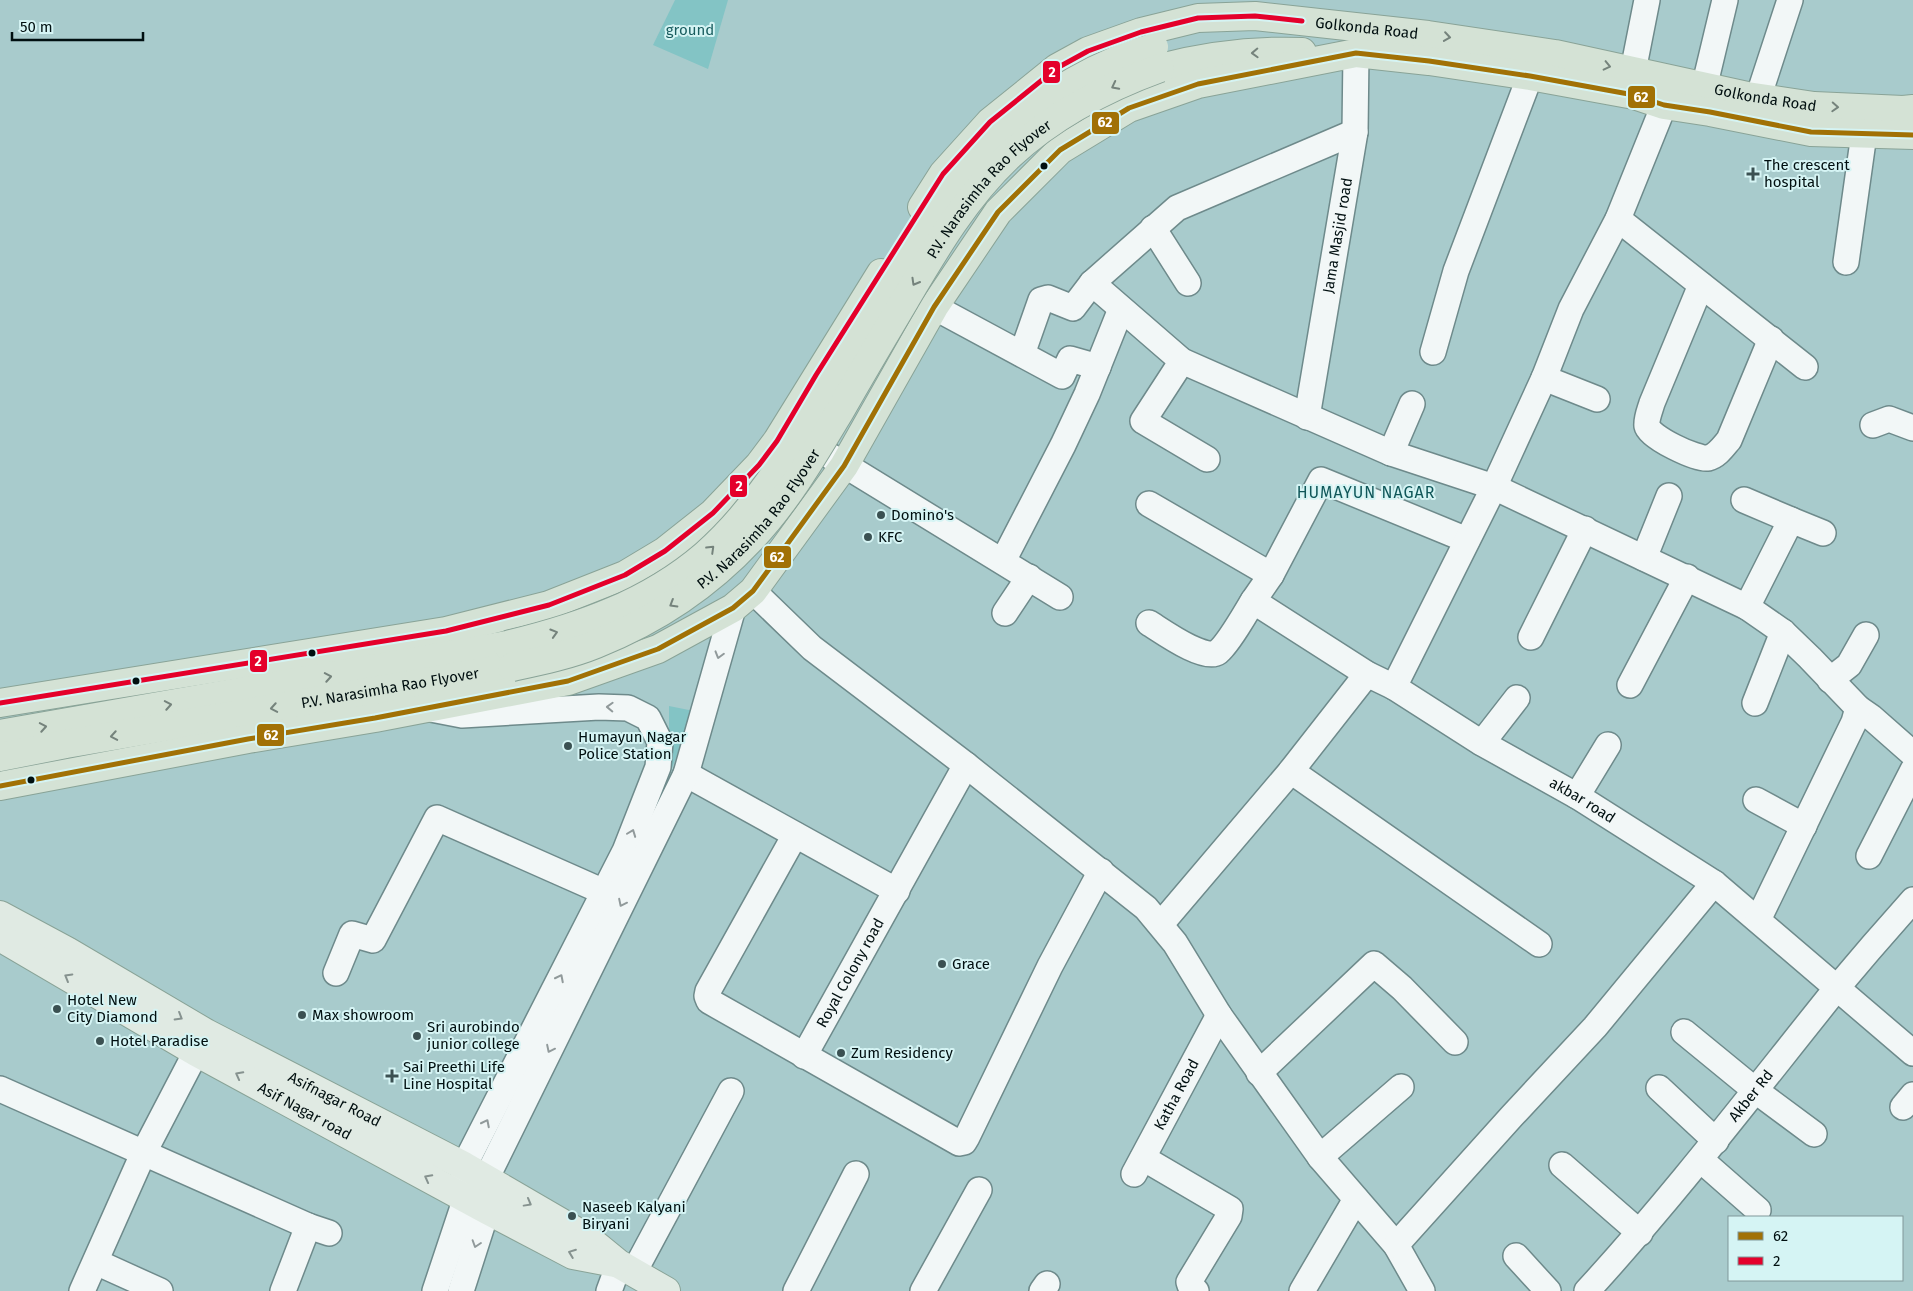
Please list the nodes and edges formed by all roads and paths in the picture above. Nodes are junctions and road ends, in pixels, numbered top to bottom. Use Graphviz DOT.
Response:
graph roads {
  1 [pos="1648,0"];
  2 [pos="1725,0"];
  3 [pos="1790,0"];
  4 [pos="1346,27"];
  5 [pos="1356,53"];
  6 [pos="1157,58"];
  7 [pos="1633,72"];
  8 [pos="1530,76"];
  9 [pos="1704,88"];
  10 [pos="1758,98"];
  11 [pos="1664,105"];
  12 [pos="1913,108"];
  13 [pos="1355,132"];
  14 [pos="1864,134"];
  15 [pos="1913,135"];
  16 [pos="1618,219"];
  17 [pos="1153,228"];
  18 [pos="1846,262"];
  19 [pos="1092,283"];
  20 [pos="1188,283"];
  21 [pos="1702,285"];
  22 [pos="934,307"];
  23 [pos="1121,308"];
  24 [pos="1771,339"];
  25 [pos="1432,352"];
  26 [pos="1022,354"];
  27 [pos="1182,361"];
  28 [pos="1098,367"];
  29 [pos="1805,367"];
  30 [pos="1544,378"];
  31 [pos="802,399"];
  32 [pos="1597,399"];
  33 [pos="1412,404"];
  34 [pos="1307,418"];
  35 [pos="1872,425"];
  36 [pos="785,428"];
  37 [pos="1913,428"];
  38 [pos="861,437"];
  39 [pos="1391,453"];
  40 [pos="1207,459"];
  41 [pos="844,466"];
  42 [pos="1494,487"];
  43 [pos="1669,496"];
  44 [pos="1744,500"];
  45 [pos="1149,504"];
  46 [pos="1791,520"];
  47 [pos="1584,529"];
  48 [pos="1823,532"];
  49 [pos="1468,540"];
  50 [pos="1644,558"];
  51 [pos="1003,561"];
  52 [pos="1270,575"];
  53 [pos="1029,577"];
  54 [pos="1687,577"];
  55 [pos="1060,597"];
  56 [pos="743,599"];
  57 [pos="1253,601"];
  58 [pos="1747,607"];
  59 [pos="1005,613"];
  60 [pos="1149,623"];
  61 [pos="1783,632"];
  62 [pos="1866,635"];
  63 [pos="1531,638"];
  64 [pos="1367,674"];
  65 [pos="1830,680"];
  66 [pos="1630,686"];
  67 [pos="1394,687"];
  68 [pos="1517,698"];
  69 [pos="0,703"];
  70 [pos="1755,703"];
  71 [pos="424,707"];
  72 [pos="1858,708"];
  73 [pos="0,734"];
  74 [pos="1482,743"];
  75 [pos="1608,745"];
  76 [pos="1913,754"];
  77 [pos="0,757"];
  78 [pos="966,765"];
  79 [pos="1913,770"];
  80 [pos="1291,771"];
  81 [pos="686,774"];
  82 [pos="0,786"];
  83 [pos="1577,796"];
  84 [pos="1756,800"];
  85 [pos="1804,826"];
  86 [pos="794,835"];
  87 [pos="1869,856"];
  88 [pos="1101,871"];
  89 [pos="1714,883"];
  90 [pos="897,891"];
  91 [pos="604,892"];
  92 [pos="1913,900"];
  93 [pos="0,915"];
  94 [pos="1758,920"];
  95 [pos="1161,924"];
  96 [pos="0,937"];
  97 [pos="1539,944"];
  98 [pos="336,973"];
  99 [pos="1838,988"];
  100 [pos="1219,1015"];
  101 [pos="1684,1032"];
  102 [pos="201,1042"];
  103 [pos="1455,1042"];
  104 [pos="1913,1053"];
  105 [pos="804,1056"];
  106 [pos="1259,1073"];
  107 [pos="1401,1087"];
  108 [pos="1659,1088"];
  109 [pos="0,1089"];
  110 [pos="731,1090"];
  111 [pos="1756,1091"];
  112 [pos="1814,1134"];
  113 [pos="1708,1150"];
  114 [pos="143,1154"];
  115 [pos="1320,1157"];
  116 [pos="1562,1165"];
  117 [pos="475,1173"];
  118 [pos="856,1174"];
  119 [pos="979,1190"];
  120 [pos="1356,1199"];
  121 [pos="477,1204"];
  122 [pos="1758,1210"];
  123 [pos="1640,1233"];
  124 [pos="1396,1245"];
  125 [pos="1516,1256"];
  126 [pos="96,1262"];
  127 [pos="626,1268"];
  128 [pos="82,1291"];
  129 [pos="160,1291"];
  130 [pos="283,1291"];
  131 [pos="435,1291"];
  132 [pos="461,1291"];
  133 [pos="610,1291"];
  134 [pos="666,1291"];
  135 [pos="796,1291"];
  136 [pos="923,1291"];
  137 [pos="1196,1291"];
  138 [pos="1302,1291"];
  139 [pos="1422,1291"];
  140 [pos="1548,1291"];
  141 [pos="1587,1291"];
  1 -- 7 [label="street"];
  2 -- 9 [label="street"];
  3 -- 10 [label="street"];
  4 -- 6 [label="highway, P.V. Narasimha Rao Flyover"];
  4 -- 7 [label="highway, Golkonda Road, one-way"];
  4 -- 31 [label="highway, Golkonda Road"];
  5 -- 6 [label="highway, P.V. Narasimha Rao Flyover, one-way"];
  5 -- 8 [label="highway, Golkonda Road"];
  5 -- 13 [label="street, Jama Masjid road"];
  5 -- 22 [label="highway, Golkonda Road"];
  73 -- 6 [label="highway, P.V. Narasimha Rao Flyover, one-way, bridge"];
  6 -- 77 [label="highway, P.V. Narasimha Rao Flyover, one-way, bridge"];
  7 -- 9 [label="highway, Golkonda Road"];
  8 -- 11 [label="highway, Golkonda Road"];
  8 -- 25 [label="street"];
  9 -- 10 [label="highway, Golkonda Road"];
  10 -- 12 [label="highway, Golkonda Road, one-way"];
  11 -- 14 [label="highway, Golkonda Road"];
  11 -- 16 [label="street"];
  13 -- 17 [label="street"];
  13 -- 34 [label="street, Jama Masjid road"];
  14 -- 15 [label="highway, Golkonda Road"];
  14 -- 18 [label="street"];
  16 -- 21 [label="street"];
  16 -- 30 [label="street"];
  17 -- 19 [label="street"];
  17 -- 20 [label="street"];
  19 -- 23 [label="street"];
  19 -- 26 [label="street"];
  21 -- 24 [label="street"];
  21 -- 24 [label="street"];
  22 -- 26 [label="street"];
  22 -- 38 [label="highway, Golkonda Road"];
  23 -- 27 [label="street"];
  23 -- 28 [label="street"];
  24 -- 29 [label="street"];
  26 -- 28 [label="street"];
  27 -- 34 [label="street"];
  27 -- 40 [label="street"];
  28 -- 51 [label="street"];
  30 -- 32 [label="street"];
  30 -- 42 [label="street"];
  31 -- 36 [label="highway, Golkonda Road"];
  31 -- 38 [label="highway"];
  33 -- 39 [label="street"];
  34 -- 39 [label="street"];
  35 -- 37 [label="street"];
  36 -- 41 [label="street"];
  36 -- 69 [label="highway, Golkonda Road"];
  38 -- 41 [label="highway, Golkonda Road"];
  39 -- 42 [label="street"];
  41 -- 51 [label="street"];
  41 -- 56 [label="highway, Golkonda Road"];
  42 -- 47 [label="street"];
  42 -- 49 [label="street"];
  43 -- 50 [label="street"];
  44 -- 46 [label="street"];
  45 -- 52 [label="street"];
  46 -- 48 [label="street"];
  46 -- 58 [label="street"];
  47 -- 50 [label="street"];
  47 -- 63 [label="street"];
  49 -- 52 [label="street"];
  49 -- 67 [label="street"];
  50 -- 54 [label="street"];
  51 -- 53 [label="street"];
  52 -- 57 [label="street"];
  53 -- 55 [label="street"];
  53 -- 59 [label="street"];
  54 -- 58 [label="street"];
  54 -- 66 [label="street"];
  56 -- 71 [label="highway, Golkonda Road"];
  56 -- 78 [label="street"];
  56 -- 81 [label="street, one-way"];
  57 -- 60 [label="street"];
  57 -- 64 [label="street, akbar road"];
  58 -- 61 [label="street"];
  61 -- 65 [label="street"];
  61 -- 70 [label="street"];
  62 -- 65 [label="street"];
  64 -- 67 [label="street, akbar road"];
  64 -- 80 [label="street"];
  65 -- 72 [label="street"];
  67 -- 74 [label="street, akbar road"];
  68 -- 74 [label="street"];
  71 -- 82 [label="highway, Golkonda Road"];
  91 -- 71 [label="street, one-way"];
  72 -- 76 [label="street"];
  72 -- 85 [label="street"];
  74 -- 83 [label="street, akbar road"];
  75 -- 83 [label="street"];
  78 -- 88 [label="street"];
  78 -- 90 [label="street, Royal Colony road"];
  79 -- 87 [label="street"];
  80 -- 95 [label="street"];
  80 -- 97 [label="street"];
  81 -- 86 [label="street"];
  81 -- 117 [label="street, one-way"];
  83 -- 89 [label="street, akbar road"];
  84 -- 85 [label="street"];
  85 -- 94 [label="street"];
  86 -- 90 [label="street"];
  86 -- 105 [label="street"];
  88 -- 95 [label="street"];
  88 -- 105 [label="street"];
  89 -- 94 [label="street, akbar road"];
  89 -- 124 [label="street"];
  90 -- 105 [label="street, Royal Colony road"];
  91 -- 98 [label="street"];
  117 -- 91 [label="street, one-way"];
  92 -- 99 [label="street, Akber Rd"];
  93 -- 102 [label="main road, Asifnagar Road, one-way"];
  94 -- 99 [label="street, akbar road"];
  95 -- 100 [label="street"];
  102 -- 96 [label="main road, Asif Nagar road, one-way"];
  99 -- 104 [label="street, akbar road"];
  99 -- 111 [label="street, Akber Rd"];
  100 -- 106 [label="street"];
  100 -- 137 [label="street, Katha Road"];
  101 -- 111 [label="street"];
  102 -- 114 [label="street"];
  102 -- 117 [label="main road, Asifnagar Road"];
  121 -- 102 [label="main road, Asif Nagar road, one-way"];
  103 -- 106 [label="street"];
  106 -- 115 [label="street"];
  107 -- 115 [label="street"];
  108 -- 113 [label="street"];
  109 -- 114 [label="street"];
  110 -- 127 [label="street"];
  111 -- 112 [label="street"];
  111 -- 113 [label="street, Akber Rd"];
  113 -- 122 [label="street"];
  113 -- 123 [label="street, Akber Rd"];
  114 -- 126 [label="street"];
  114 -- 130 [label="street"];
  115 -- 120 [label="street"];
  116 -- 123 [label="street"];
  117 -- 121 [label="street"];
  117 -- 127 [label="main road, Asifnagar Road, one-way"];
  118 -- 135 [label="street"];
  119 -- 136 [label="street"];
  120 -- 124 [label="street"];
  120 -- 138 [label="street"];
  127 -- 121 [label="main road, Asif Nagar road, one-way"];
  121 -- 131 [label="street"];
  121 -- 132 [label="street, one-way"];
  123 -- 141 [label="street, Akber Rd"];
  124 -- 139 [label="street"];
  125 -- 140 [label="street"];
  126 -- 128 [label="street"];
  126 -- 129 [label="street"];
  127 -- 133 [label="street"];
  127 -- 134 [label="main road, Asifnagar Road"];
}
